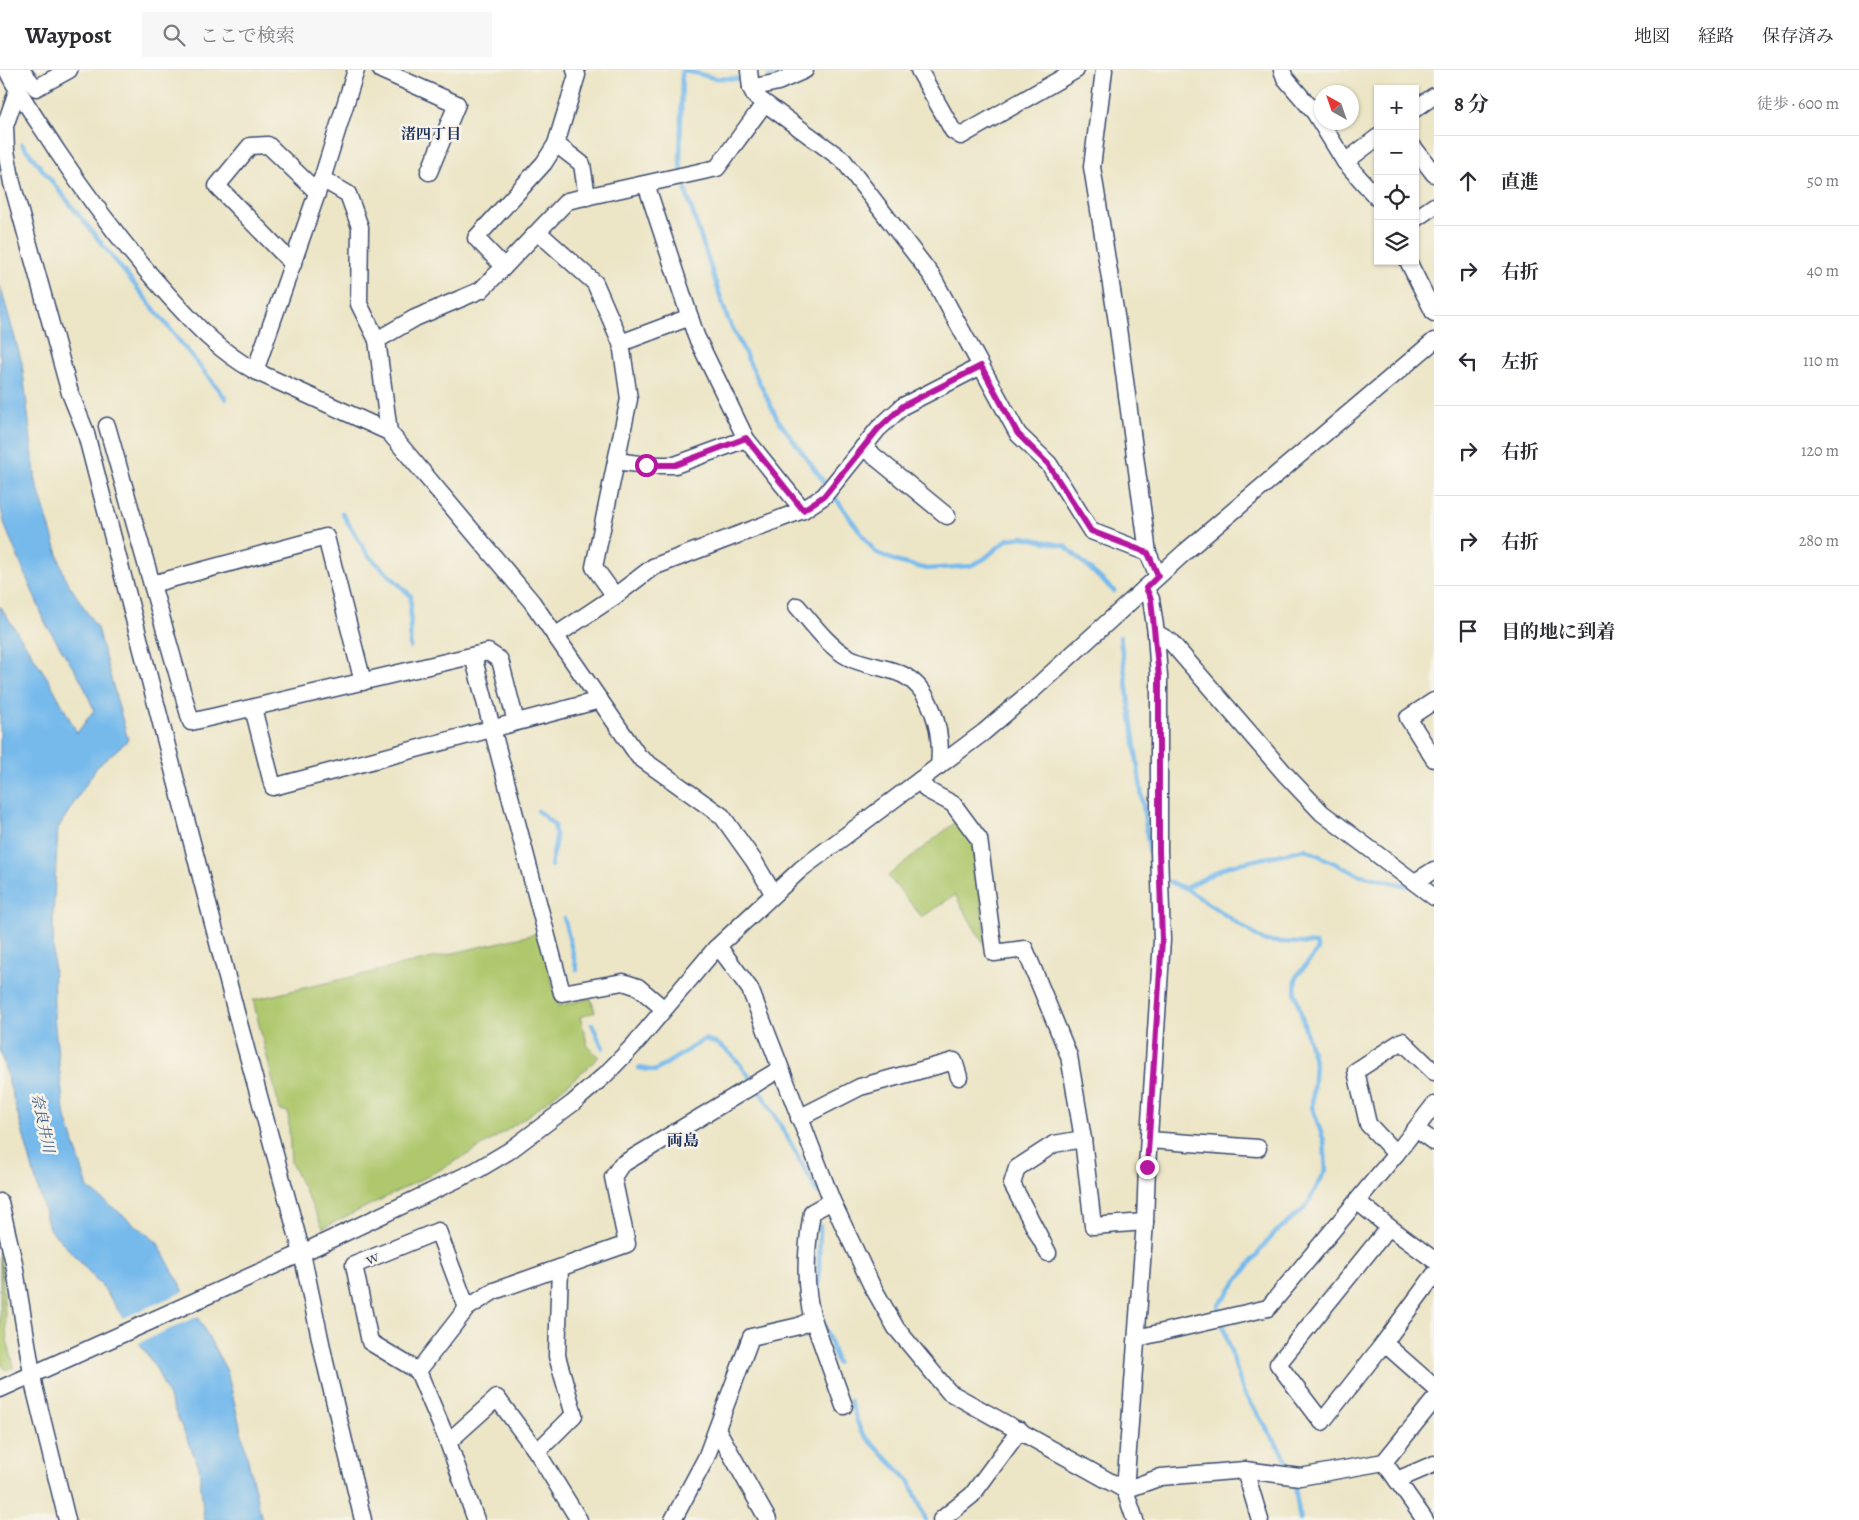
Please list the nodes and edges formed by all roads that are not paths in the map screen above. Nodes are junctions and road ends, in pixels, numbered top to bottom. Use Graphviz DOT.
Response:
graph roads {
  1 [pos="7,70"];
  2 [pos="11,70"];
  3 [pos="21,70"];
  4 [pos="69,70"];
  5 [pos="356,70"];
  6 [pos="381,70"];
  7 [pos="575,70"];
  8 [pos="806,70"];
  9 [pos="919,70"];
  10 [pos="1076,70"];
  11 [pos="1104,70"];
  12 [pos="1282,70"];
  13 [pos="749,76"];
  14 [pos="17,91"];
  15 [pos="1434,96"];
  16 [pos="764,104"];
  17 [pos="1419,106"];
  18 [pos="1374,140"];
  19 [pos="556,144"];
  20 [pos="1419,154"];
  21 [pos="1345,162"];
  22 [pos="429,172"];
  23 [pos="1434,174"];
  24 [pos="646,184"];
  25 [pos="319,186"];
  26 [pos="1374,195"];
  27 [pos="588,197"];
  28 [pos="1434,206"];
  29 [pos="1419,216"];
  30 [pos="538,232"];
  31 [pos="293,264"];
  32 [pos="1410,265"];
  33 [pos="504,267"];
  34 [pos="1434,313"];
  35 [pos="690,318"];
  36 [pos="377,340"];
  37 [pos="1434,341"];
  38 [pos="621,343"];
  39 [pos="981,366"];
  40 [pos="255,371"];
  41 [pos="107,426"];
  42 [pos="389,432"];
  43 [pos="746,438"];
  44 [pos="864,448"];
  45 [pos="616,461"];
  46 [pos="803,510"];
  47 [pos="947,516"];
  48 [pos="1148,553"];
  49 [pos="1158,576"];
  50 [pos="152,584"];
  51 [pos="1146,588"];
  52 [pos="615,596"];
  53 [pos="797,606"];
  54 [pos="1156,633"];
  55 [pos="555,636"];
  56 [pos="473,656"];
  57 [pos="363,682"];
  58 [pos="600,700"];
  59 [pos="1434,701"];
  60 [pos="253,708"];
  61 [pos="516,722"];
  62 [pos="493,729"];
  63 [pos="1434,759"];
  64 [pos="939,766"];
  65 [pos="920,780"];
  66 [pos="1434,870"];
  67 [pos="1415,882"];
  68 [pos="773,893"];
  69 [pos="1434,897"];
  70 [pos="716,948"];
  71 [pos="664,1009"];
  72 [pos="780,1070"];
  73 [pos="1434,1072"];
  74 [pos="960,1077"];
  75 [pos="1434,1105"];
  76 [pos="799,1118"];
  77 [pos="1416,1129"];
  78 [pos="1083,1139"];
  79 [pos="1149,1140"];
  80 [pos="1434,1142"];
  81 [pos="1258,1148"];
  82 [pos="1396,1154"];
  83 [pos="832,1201"];
  84 [pos="0,1202"];
  85 [pos="1358,1202"];
  86 [pos="1145,1222"];
  87 [pos="1389,1227"];
  88 [pos="1048,1253"];
  89 [pos="298,1255"];
  90 [pos="1434,1260"];
  91 [pos="560,1268"];
  92 [pos="1434,1275"];
  93 [pos="468,1308"];
  94 [pos="813,1319"];
  95 [pos="1137,1338"];
  96 [pos="1384,1343"];
  97 [pos="418,1370"];
  98 [pos="35,1374"];
  99 [pos="1434,1388"];
  100 [pos="0,1390"];
  101 [pos="1434,1400"];
  102 [pos="844,1406"];
  103 [pos="717,1429"];
  104 [pos="1020,1430"];
  105 [pos="448,1442"];
  106 [pos="537,1452"];
  107 [pos="1384,1462"];
  108 [pos="1434,1464"];
  109 [pos="1246,1470"];
  110 [pos="1397,1480"];
  111 [pos="1125,1490"];
  112 [pos="67,1520"];
  113 [pos="363,1520"];
  114 [pos="476,1520"];
  115 [pos="579,1520"];
  116 [pos="673,1520"];
  117 [pos="768,1520"];
  118 [pos="941,1520"];
  119 [pos="1135,1520"];
  120 [pos="1260,1520"];
  121 [pos="1426,1520"];
  1 -- 2 [label="street"];
  1 -- 14 [label="street"];
  3 -- 4 [label="street"];
  5 -- 25 [label="street"];
  6 -- 22 [label="street"];
  7 -- 19 [label="street"];
  8 -- 13 [label="street"];
  9 -- 10 [label="street"];
  11 -- 48 [label="street"];
  12 -- 21 [label="street"];
  13 -- 16 [label="street"];
  14 -- 40 [label="street"];
  14 -- 89 [label="street"];
  15 -- 17 [label="street"];
  16 -- 24 [label="street"];
  16 -- 39 [label="street"];
  18 -- 21 [label="street"];
  19 -- 27 [label="street"];
  19 -- 33 [label="street"];
  20 -- 23 [label="street"];
  21 -- 26 [label="street"];
  24 -- 27 [label="street"];
  24 -- 35 [label="street"];
  25 -- 31 [label="street"];
  25 -- 31 [label="street"];
  25 -- 36 [label="street"];
  27 -- 30 [label="street"];
  28 -- 29 [label="street"];
  30 -- 33 [label="street"];
  30 -- 38 [label="street"];
  31 -- 40 [label="street"];
  32 -- 34 [label="street"];
  33 -- 36 [label="street"];
  35 -- 38 [label="street"];
  35 -- 43 [label="street"];
  36 -- 42 [label="street"];
  37 -- 49 [label="street"];
  38 -- 45 [label="street"];
  39 -- 44 [label="street"];
  39 -- 48 [label="street"];
  40 -- 42 [label="street"];
  41 -- 50 [label="street"];
  42 -- 55 [label="street"];
  43 -- 45 [label="street"];
  43 -- 46 [label="street"];
  44 -- 46 [label="street"];
  44 -- 47 [label="street"];
  45 -- 52 [label="street"];
  46 -- 52 [label="street"];
  48 -- 49 [label="street"];
  49 -- 51 [label="street"];
  50 -- 57 [label="street"];
  50 -- 60 [label="street"];
  51 -- 54 [label="street"];
  51 -- 64 [label="street"];
  52 -- 55 [label="street"];
  53 -- 64 [label="street"];
  54 -- 67 [label="street"];
  54 -- 79 [label="street"];
  55 -- 58 [label="street"];
  56 -- 57 [label="street"];
  56 -- 61 [label="street"];
  56 -- 62 [label="street"];
  57 -- 60 [label="street"];
  58 -- 61 [label="street"];
  58 -- 68 [label="street"];
  59 -- 63 [label="street"];
  60 -- 62 [label="street"];
  61 -- 62 [label="street"];
  62 -- 71 [label="street"];
  64 -- 65 [label="street"];
  65 -- 68 [label="street"];
  65 -- 78 [label="street"];
  66 -- 67 [label="street"];
  67 -- 69 [label="street"];
  68 -- 70 [label="street"];
  70 -- 71 [label="street"];
  70 -- 72 [label="street"];
  71 -- 89 [label="street"];
  72 -- 76 [label="street"];
  72 -- 91 [label="street"];
  73 -- 82 [label="street"];
  74 -- 76 [label="street"];
  75 -- 77 [label="street"];
  76 -- 83 [label="street"];
  77 -- 80 [label="street"];
  77 -- 82 [label="street"];
  78 -- 86 [label="street"];
  78 -- 88 [label="street"];
  79 -- 81 [label="street"];
  79 -- 86 [label="street"];
  82 -- 85 [label="street"];
  83 -- 94 [label="street"];
  83 -- 104 [label="street"];
  84 -- 98 [label="street"];
  85 -- 87 [label="street"];
  85 -- 95 [label="street"];
  86 -- 95 [label="street"];
  87 -- 90 [label="street"];
  87 -- 96 [label="street"];
  89 -- 98 [label="street"];
  89 -- 113 [label="street"];
  91 -- 93 [label="street"];
  91 -- 106 [label="street"];
  92 -- 96 [label="street"];
  93 -- 97 [label="street"];
  93 -- 97 [label="street, ｗ"];
  94 -- 102 [label="street"];
  94 -- 103 [label="street"];
  95 -- 111 [label="street"];
  96 -- 99 [label="street"];
  97 -- 105 [label="street"];
  98 -- 100 [label="street"];
  98 -- 112 [label="street"];
  101 -- 107 [label="street"];
  103 -- 116 [label="street"];
  103 -- 117 [label="street"];
  104 -- 111 [label="street"];
  104 -- 118 [label="street"];
  105 -- 106 [label="street"];
  105 -- 114 [label="street"];
  106 -- 115 [label="street"];
  107 -- 109 [label="street"];
  107 -- 110 [label="street"];
  108 -- 110 [label="street"];
  109 -- 111 [label="street"];
  109 -- 120 [label="street"];
  110 -- 121 [label="street"];
  111 -- 119 [label="street"];
}
